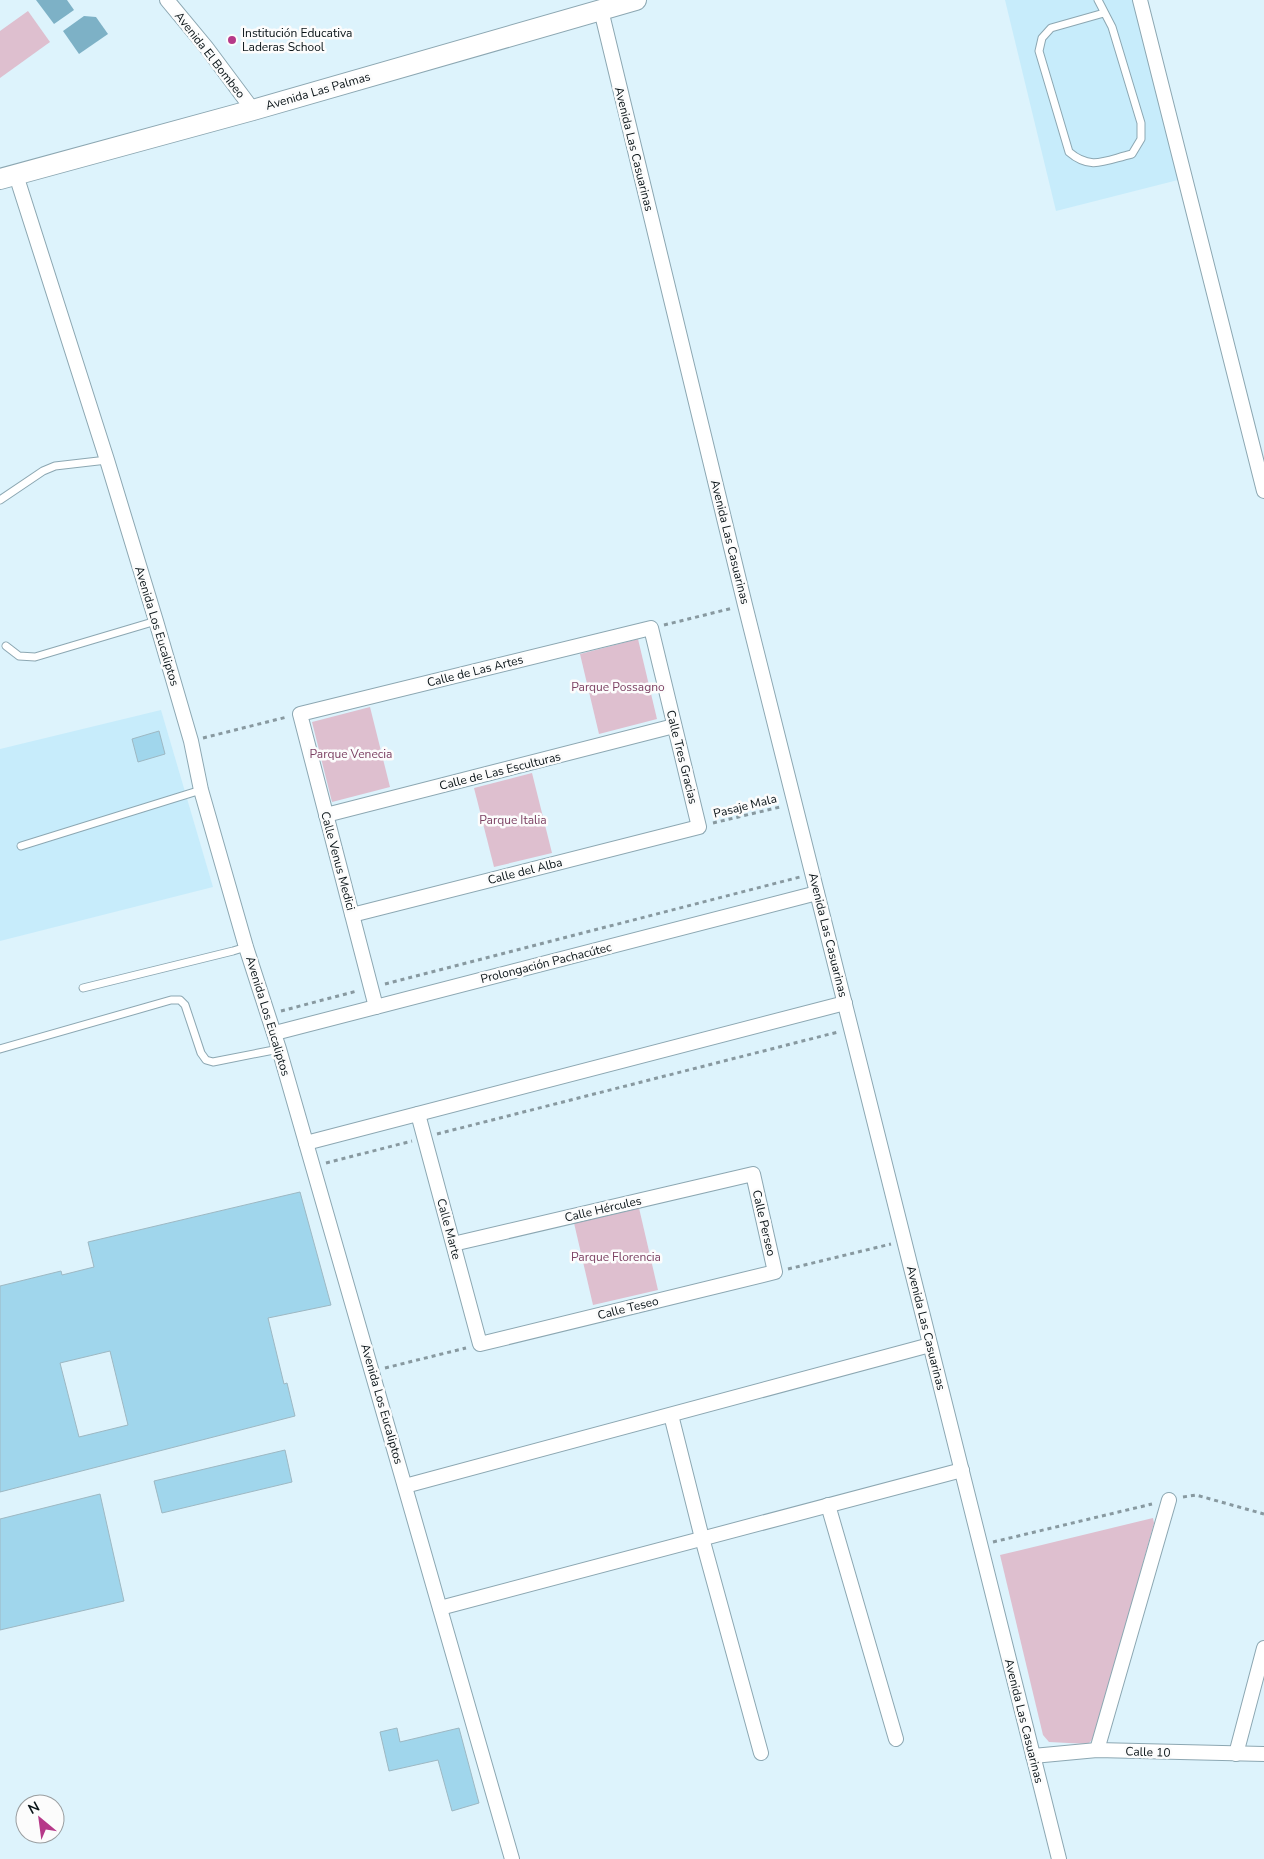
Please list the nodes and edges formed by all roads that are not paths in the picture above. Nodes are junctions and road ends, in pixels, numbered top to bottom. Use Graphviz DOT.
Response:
graph roads {
  1 [pos="167,0"];
  2 [pos="636,0"];
  3 [pos="1098,0"];
  4 [pos="1140,0"];
  5 [pos="599,5"];
  6 [pos="1104,13"];
  7 [pos="253,110"];
  8 [pos="8,177"];
  9 [pos="107,460"];
  10 [pos="1264,491"];
  11 [pos="0,500"];
  12 [pos="156,621"];
  13 [pos="651,628"];
  14 [pos="6,646"];
  15 [pos="300,714"];
  16 [pos="674,726"];
  17 [pos="201,790"];
  18 [pos="326,815"];
  19 [pos="699,827"];
  20 [pos="21,846"];
  21 [pos="818,893"];
  22 [pos="352,915"];
  23 [pos="246,947"];
  24 [pos="83,988"];
  25 [pos="845,1003"];
  26 [pos="376,1007"];
  27 [pos="275,1033"];
  28 [pos="0,1049"];
  29 [pos="280,1049"];
  30 [pos="418,1114"];
  31 [pos="306,1143"];
  32 [pos="753,1174"];
  33 [pos="453,1244"];
  34 [pos="775,1272"];
  35 [pos="480,1344"];
  36 [pos="930,1345"];
  37 [pos="671,1415"];
  38 [pos="962,1470"];
  39 [pos="405,1486"];
  40 [pos="1169,1500"];
  41 [pos="828,1505"];
  42 [pos="702,1538"];
  43 [pos="440,1608"];
  44 [pos="1264,1648"];
  45 [pos="896,1739"];
  46 [pos="1097,1750"];
  47 [pos="761,1753"];
  48 [pos="1236,1754"];
  49 [pos="1264,1754"];
  50 [pos="1033,1756"];
  51 [pos="512,1859"];
  52 [pos="1059,1859"];
  1 -- 7 [label="street, Avenida El Bombeo"];
  2 -- 5 [label="main road, Avenida Las Palmas"];
  3 -- 6 [label="lane"];
  4 -- 10 [label="street"];
  5 -- 7 [label="main road, Avenida Las Palmas"];
  5 -- 21 [label="street, Avenida Las Casuarinas"];
  6 -- 6 [label="lane"];
  7 -- 8 [label="main road, Avenida Las Palmas"];
  8 -- 9 [label="street, Avenida Los Eucaliptos"];
  9 -- 11 [label="lane"];
  9 -- 12 [label="street, Avenida Los Eucaliptos"];
  12 -- 14 [label="lane"];
  12 -- 17 [label="street, Avenida Los Eucaliptos"];
  13 -- 15 [label="street, Calle de Las Artes"];
  13 -- 16 [label="street, Calle Tres Gracias"];
  15 -- 18 [label="street, Calle Venus Medici"];
  16 -- 18 [label="street, Calle de Las Esculturas"];
  16 -- 19 [label="street, Calle Tres Gracias"];
  17 -- 20 [label="lane"];
  17 -- 23 [label="street, Avenida Los Eucaliptos"];
  18 -- 22 [label="street, Calle Venus Medici"];
  19 -- 22 [label="street, Calle del Alba"];
  21 -- 25 [label="street, Avenida Las Casuarinas"];
  21 -- 26 [label="street, Prolongación Pachacútec"];
  22 -- 26 [label="street, Calle Venus Medici"];
  23 -- 24 [label="lane"];
  23 -- 27 [label="street, Avenida Los Eucaliptos"];
  25 -- 30 [label="street"];
  25 -- 36 [label="street, Avenida Las Casuarinas"];
  26 -- 27 [label="street, Prolongación Pachacútec"];
  27 -- 29 [label="street, Avenida Los Eucaliptos"];
  28 -- 29 [label="lane"];
  29 -- 31 [label="street, Avenida Los Eucaliptos"];
  30 -- 31 [label="street"];
  30 -- 33 [label="street, Calle Marte"];
  31 -- 39 [label="street, Avenida Los Eucaliptos"];
  32 -- 33 [label="street, Calle Hércules"];
  32 -- 34 [label="street, Calle Perseo"];
  33 -- 35 [label="street, Calle Marte"];
  34 -- 35 [label="street, Calle Teseo"];
  36 -- 37 [label="street"];
  36 -- 38 [label="street, Avenida Las Casuarinas"];
  37 -- 39 [label="street"];
  37 -- 42 [label="street"];
  38 -- 41 [label="street"];
  38 -- 50 [label="street, Avenida Las Casuarinas"];
  39 -- 43 [label="street, Avenida Los Eucaliptos"];
  40 -- 46 [label="street"];
  41 -- 42 [label="street"];
  41 -- 45 [label="street"];
  42 -- 43 [label="street"];
  42 -- 47 [label="street"];
  43 -- 51 [label="street, Avenida Los Eucaliptos"];
  44 -- 48 [label="street"];
  46 -- 48 [label="street, Calle 10"];
  46 -- 50 [label="street, Calle 10"];
  48 -- 49 [label="street, Calle 10"];
  50 -- 52 [label="street, Avenida Las Casuarinas"];
}
